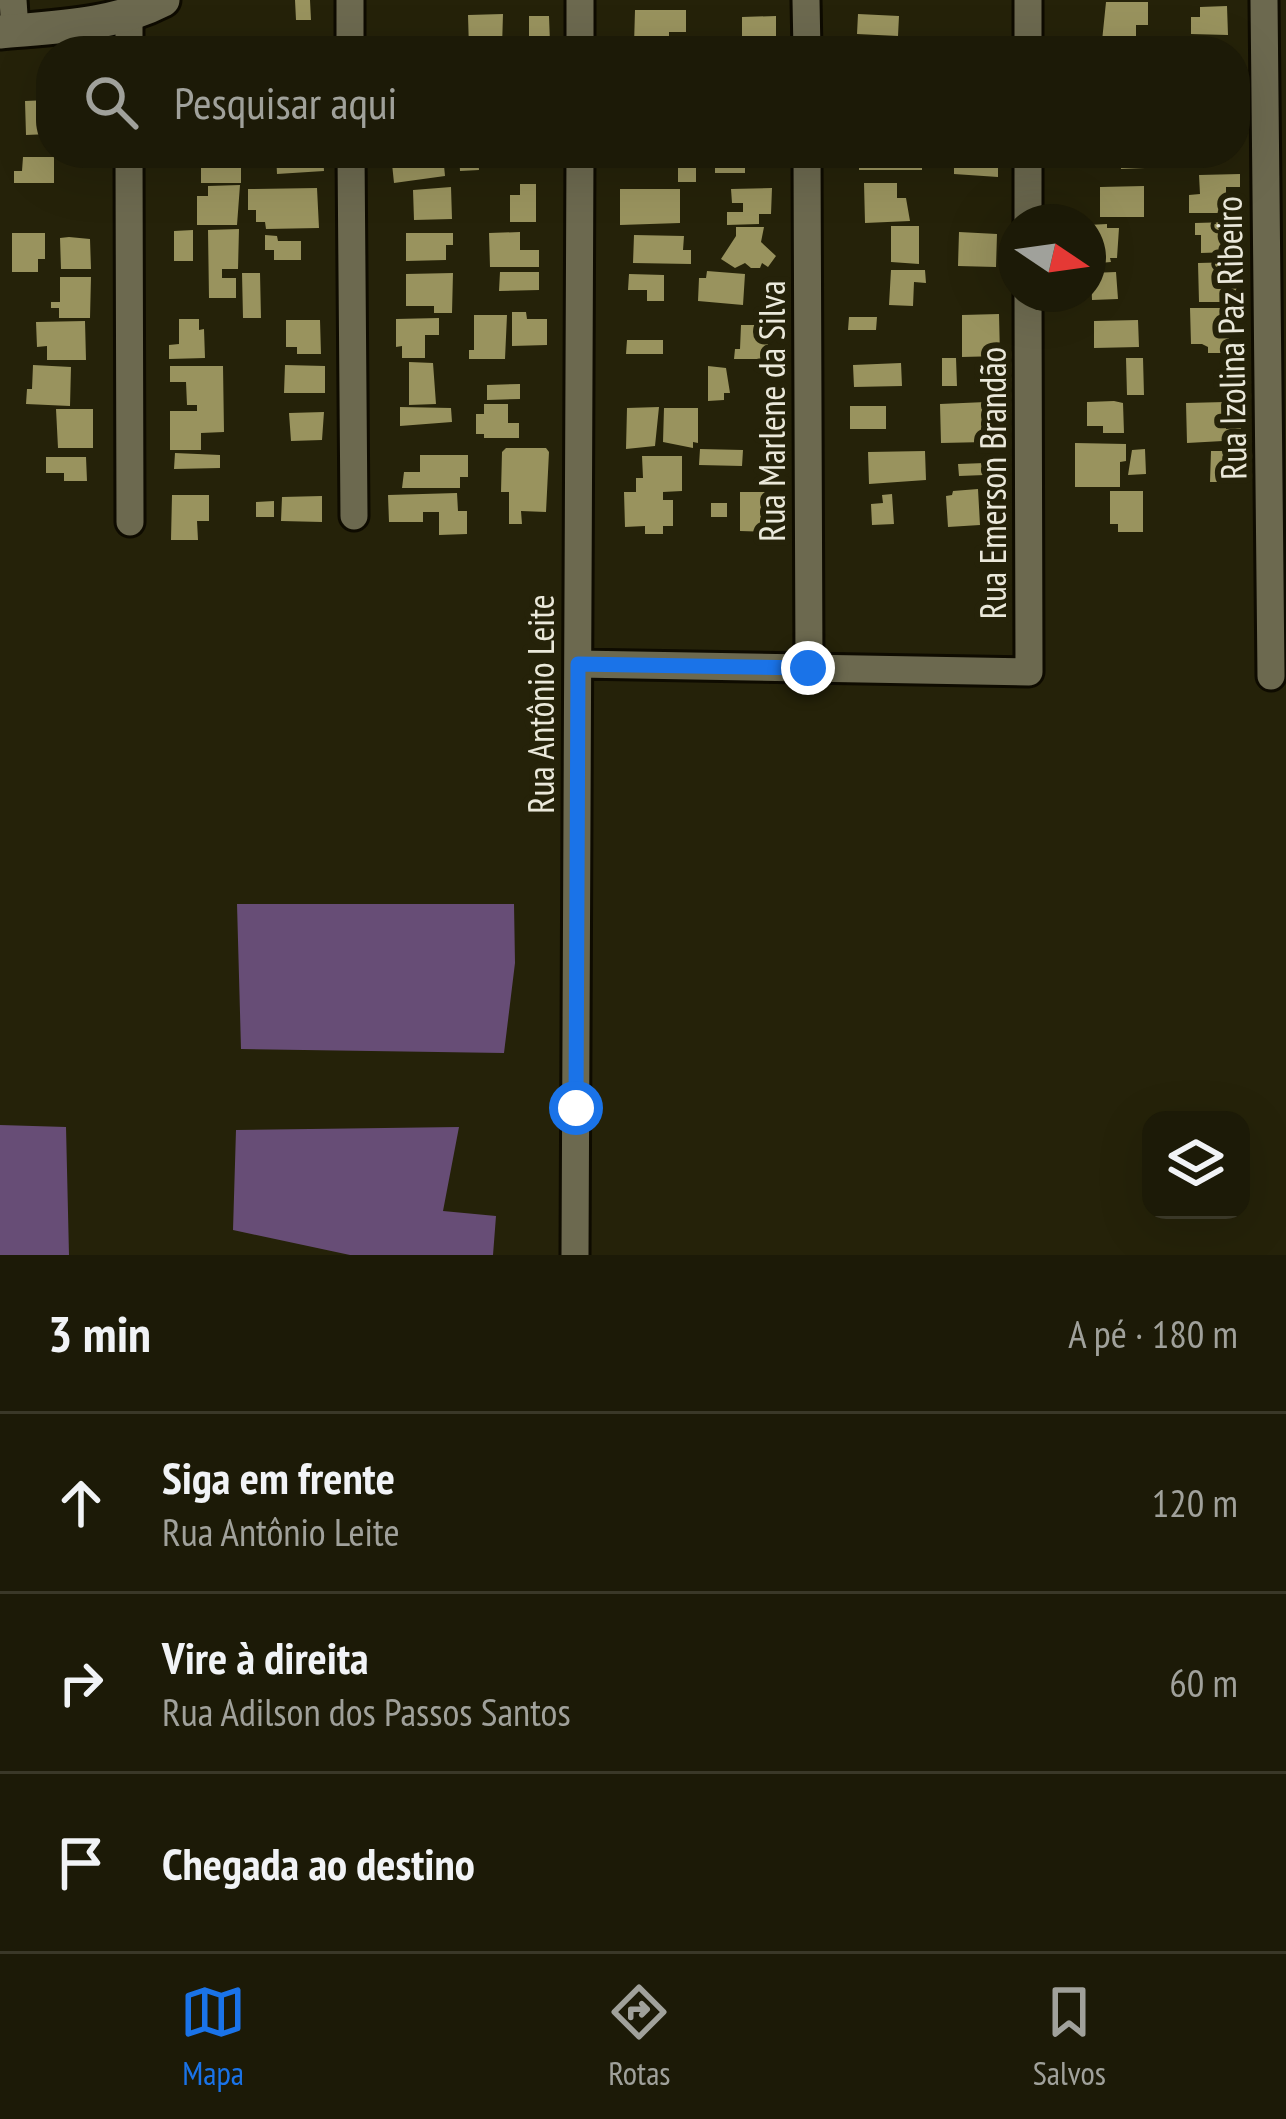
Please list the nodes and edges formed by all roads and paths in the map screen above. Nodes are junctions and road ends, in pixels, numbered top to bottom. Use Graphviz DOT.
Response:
graph roads {
  1 [pos="164,0"];
  2 [pos="350,0"];
  3 [pos="580,0"];
  4 [pos="806,0"];
  5 [pos="1028,0"];
  6 [pos="1264,0"];
  7 [pos="129,16"];
  8 [pos="9,21"];
  9 [pos="129,36"];
  10 [pos="350,36"];
  11 [pos="580,36"];
  12 [pos="807,36"];
  13 [pos="1028,36"];
  14 [pos="129,168"];
  15 [pos="351,168"];
  16 [pos="580,168"];
  17 [pos="807,168"];
  18 [pos="1028,168"];
  19 [pos="1028,204"];
  20 [pos="1028,312"];
  21 [pos="354,516"];
  22 [pos="130,522"];
  23 [pos="578,664"];
  24 [pos="808,668"];
  25 [pos="1271,676"];
  26 [pos="575,1255"];
  1 -- 7 [label="street"];
  2 -- 10 [label="street"];
  3 -- 11 [label="street"];
  4 -- 12 [label="street"];
  5 -- 13 [label="street"];
  6 -- 25 [label="street, Rua Izolina Paz Ribeiro"];
  7 -- 8 [label="street"];
  7 -- 9 [label="street"];
  14 -- 22 [label="street"];
  15 -- 21 [label="street"];
  16 -- 23 [label="street, Rua Antônio Leite"];
  17 -- 24 [label="street, Rua Marlene da Silva"];
  18 -- 19 [label="street"];
  20 -- 24 [label="street, Rua Emerson Brandão"];
  23 -- 24 [label="street"];
  23 -- 26 [label="street, Rua Antônio Leite"];
}
